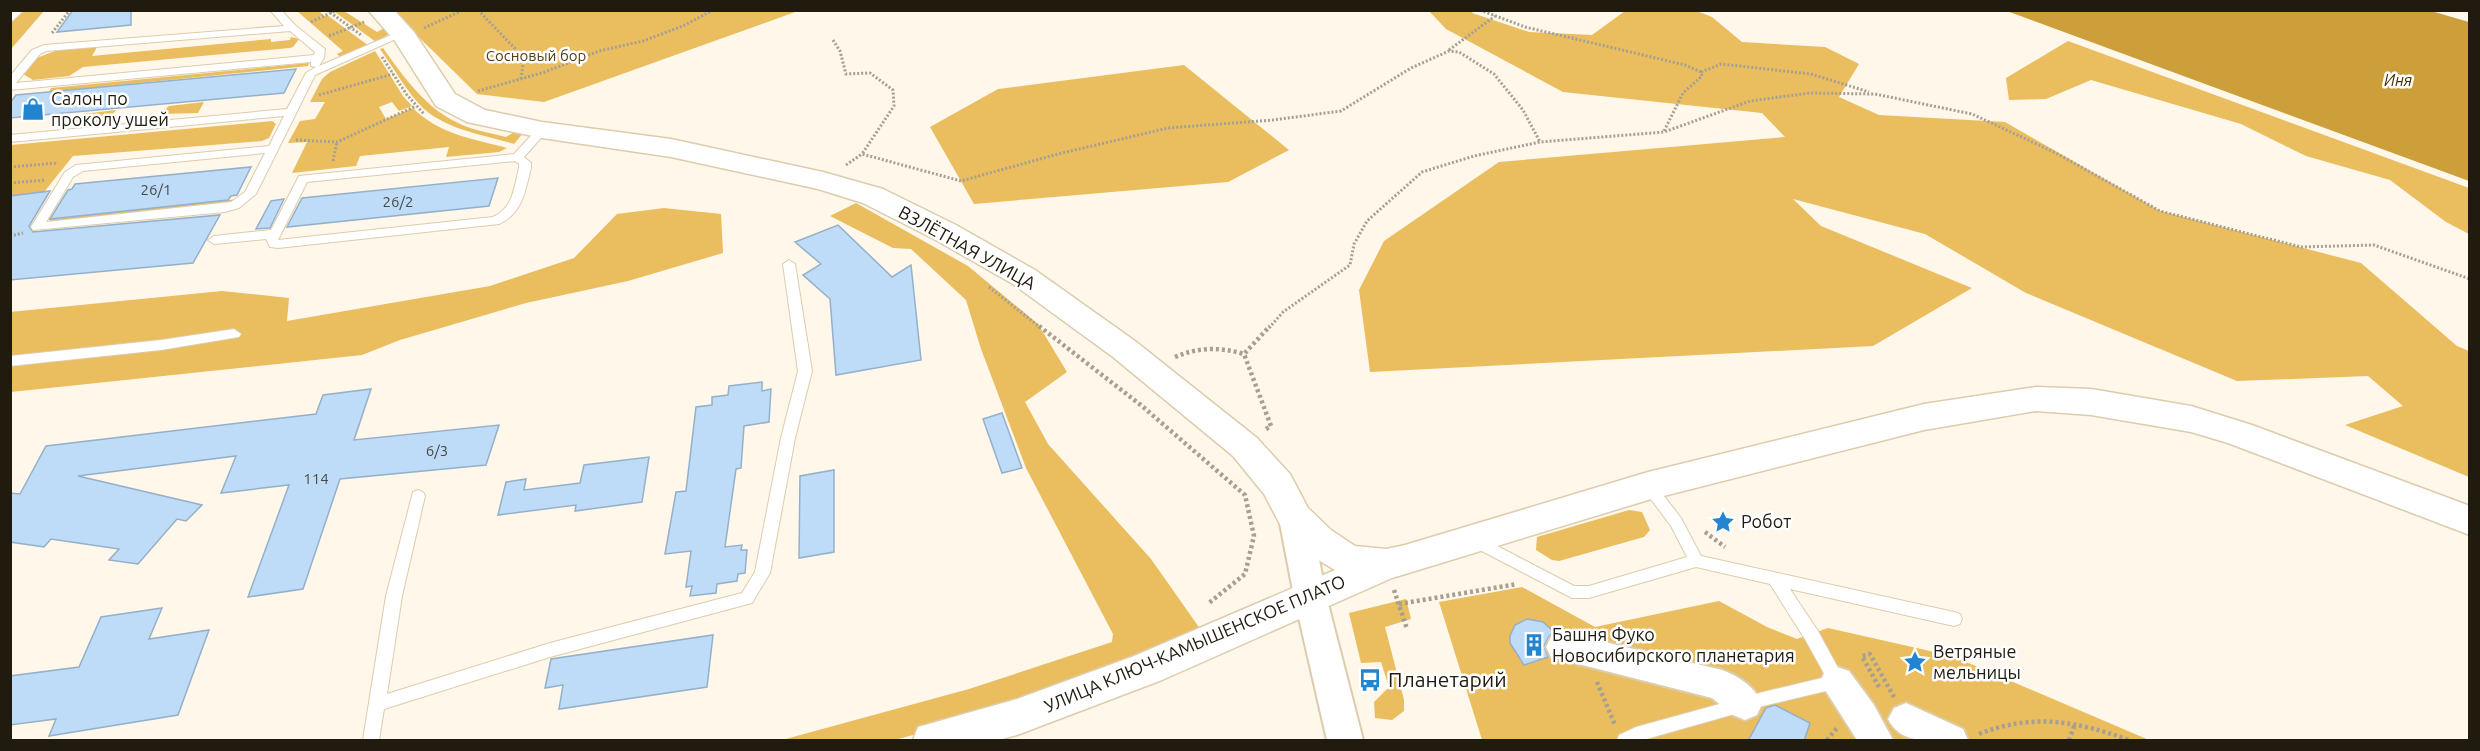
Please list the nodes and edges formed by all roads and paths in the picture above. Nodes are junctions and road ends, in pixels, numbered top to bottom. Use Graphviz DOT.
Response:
graph roads {
  1 [pos="19,10"];
  2 [pos="274,10"];
  3 [pos="337,10"];
  4 [pos="463,10"];
  5 [pos="478,10"];
  6 [pos="713,10"];
  7 [pos="1480,10"];
  8 [pos="371,16"];
  9 [pos="1495,16"];
  10 [pos="10,20"];
  11 [pos="351,27"];
  12 [pos="291,28"];
  13 [pos="403,35"];
  14 [pos="833,40"];
  15 [pos="1449,51"];
  16 [pos="591,54"];
  17 [pos="319,58"];
  18 [pos="524,58"];
  19 [pos="1701,72"];
  20 [pos="311,73"];
  21 [pos="393,74"];
  22 [pos="520,79"];
  23 [pos="10,85"];
  24 [pos="1875,94"];
  25 [pos="298,99"];
  26 [pos="445,100"];
  27 [pos="416,106"];
  28 [pos="291,112"];
  29 [pos="542,130"];
  30 [pos="1664,132"];
  31 [pos="10,139"];
  32 [pos="1540,142"];
  33 [pos="275,144"];
  34 [pos="862,154"];
  35 [pos="517,157"];
  36 [pos="10,167"];
  37 [pos="70,174"];
  38 [pos="823,181"];
  39 [pos="10,183"];
  40 [pos="276,234"];
  41 [pos="214,240"];
  42 [pos="789,264"];
  43 [pos="2469,279"];
  44 [pos="988,287"];
  45 [pos="234,334"];
  46 [pos="1244,354"];
  47 [pos="10,361"];
  48 [pos="1151,371"];
  49 [pos="1245,447"];
  50 [pos="1648,486"];
  51 [pos="418,496"];
  52 [pos="1295,518"];
  53 [pos="2469,521"];
  54 [pos="1705,532"];
  55 [pos="1471,539"];
  56 [pos="1726,547"];
  57 [pos="1696,561"];
  58 [pos="1390,576"];
  59 [pos="1774,577"];
  60 [pos="1523,583"];
  61 [pos="1310,596"];
  62 [pos="1209,603"];
  63 [pos="1399,604"];
  64 [pos="1954,620"];
  65 [pos="1407,629"];
  66 [pos="1574,650"];
  67 [pos="1837,682"];
  68 [pos="377,704"];
  69 [pos="1745,704"];
  70 [pos="1906,718"];
  71 [pos="2075,724"];
  72 [pos="1621,735"];
  73 [pos="371,741"];
  74 [pos="933,741"];
  75 [pos="1345,741"];
  76 [pos="1875,741"];
  77 [pos="1950,741"];
  78 [pos="1971,741"];
  79 [pos="2069,741"];
  80 [pos="2129,741"];
  1 -- 10 [label="lane"];
  2 -- 12 [label="lane"];
  3 -- 12 [label="path"];
  4 -- 13 [label="path"];
  5 -- 18 [label="path"];
  6 -- 16 [label="path"];
  7 -- 9 [label="path"];
  8 -- 11 [label="path"];
  8 -- 13 [label="main road"];
  9 -- 15 [label="path"];
  9 -- 19 [label="path"];
  12 -- 17 [label="lane"];
  12 -- 23 [label="lane"];
  13 -- 20 [label="lane"];
  13 -- 26 [label="main road"];
  14 -- 34 [label="path"];
  15 -- 32 [label="path"];
  15 -- 34 [label="path"];
  16 -- 18 [label="path"];
  16 -- 22 [label="path"];
  17 -- 20 [label="lane"];
  17 -- 23 [label="lane"];
  18 -- 22 [label="path"];
  19 -- 24 [label="path"];
  19 -- 30 [label="path"];
  20 -- 25 [label="lane"];
  21 -- 25 [label="path"];
  22 -- 26 [label="path"];
  24 -- 30 [label="path"];
  24 -- 43 [label="path"];
  25 -- 28 [label="lane"];
  26 -- 29 [label="main road, ВЗЛЁТНАЯ УЛИЦА"];
  27 -- 33 [label="path"];
  28 -- 31 [label="lane"];
  28 -- 33 [label="lane"];
  29 -- 35 [label="lane"];
  29 -- 38 [label="main road, ВЗЛЁТНАЯ УЛИЦА"];
  30 -- 32 [label="path"];
  32 -- 46 [label="path"];
  33 -- 37 [label="lane"];
  33 -- 37 [label="lane"];
  34 -- 38 [label="path"];
  35 -- 40 [label="lane"];
  35 -- 40 [label="lane"];
  36 -- 37 [label="path"];
  37 -- 39 [label="path"];
  38 -- 48 [label="main road, ВЗЛЁТНАЯ УЛИЦА"];
  40 -- 41 [label="lane"];
  42 -- 68 [label="lane"];
  44 -- 62 [label="path"];
  45 -- 47 [label="lane"];
  46 -- 48 [label="path"];
  46 -- 49 [label="path"];
  48 -- 49 [label="main road, ВЗЛЁТНАЯ УЛИЦА"];
  49 -- 52 [label="main road, ВЗЛЁТНАЯ УЛИЦА"];
  50 -- 53 [label="main road"];
  50 -- 55 [label="main road"];
  50 -- 57 [label="lane"];
  51 -- 68 [label="lane"];
  52 -- 58 [label="main road"];
  52 -- 61 [label="street, ВЗЛЁТНАЯ УЛИЦА"];
  54 -- 56 [label="path"];
  55 -- 57 [label="lane"];
  55 -- 58 [label="main road"];
  57 -- 59 [label="lane"];
  58 -- 61 [label="main road, УЛИЦА КЛЮЧ-КАМЫШЕНСКОЕ ПЛАТО"];
  58 -- 63 [label="path"];
  59 -- 64 [label="lane"];
  59 -- 67 [label="lane"];
  60 -- 63 [label="path"];
  61 -- 74 [label="main road, УЛИЦА КЛЮЧ-КАМЫШЕНСКОЕ ПЛАТО"];
  61 -- 75 [label="street, ВЗЛЁТНАЯ УЛИЦА"];
  63 -- 65 [label="path"];
  66 -- 69 [label="street"];
  66 -- 72 [label="path"];
  67 -- 69 [label="lane"];
  67 -- 76 [label="street"];
  68 -- 73 [label="lane"];
  69 -- 72 [label="lane"];
  70 -- 77 [label="street"];
  71 -- 78 [label="path"];
  71 -- 79 [label="path"];
  71 -- 80 [label="path"];
}
